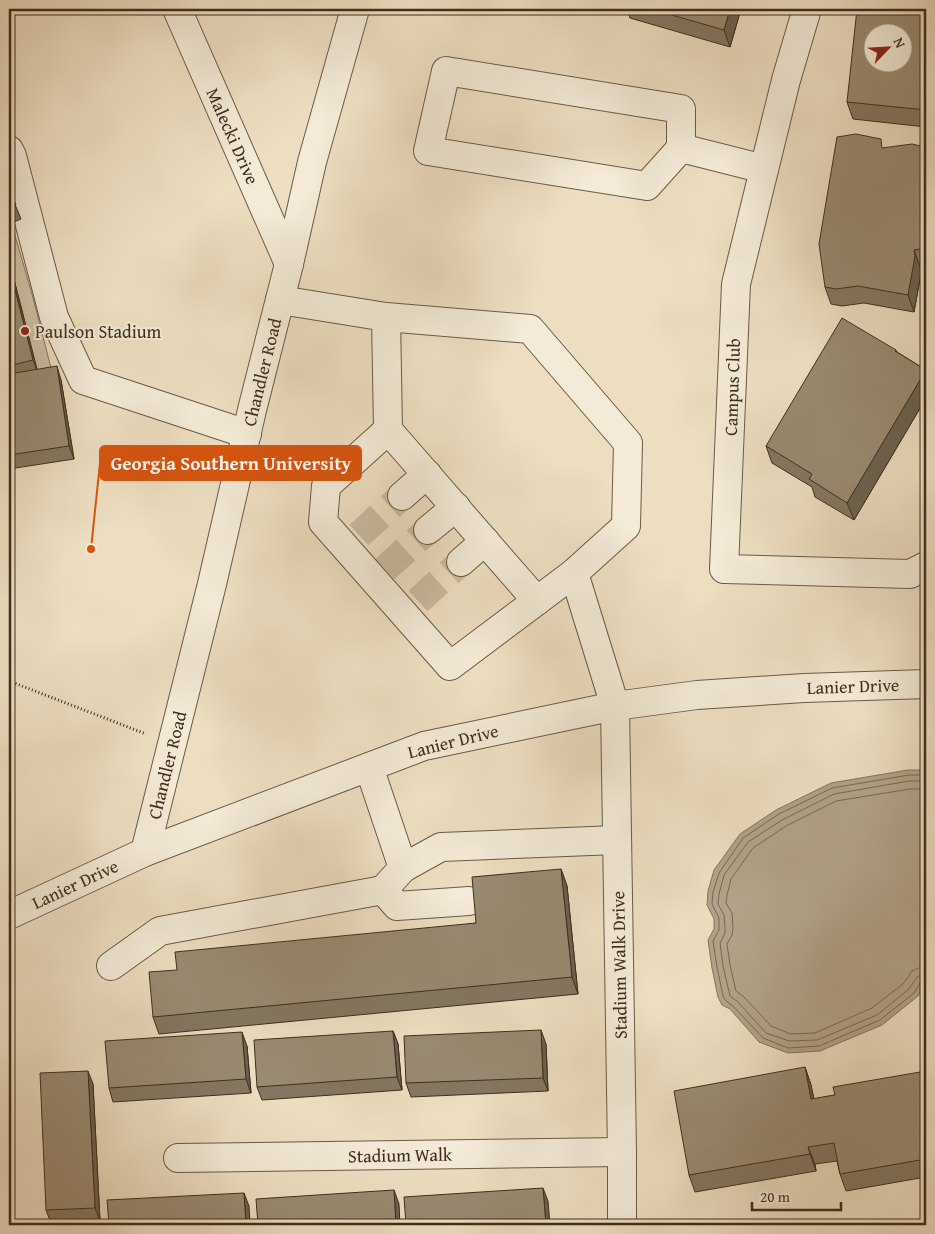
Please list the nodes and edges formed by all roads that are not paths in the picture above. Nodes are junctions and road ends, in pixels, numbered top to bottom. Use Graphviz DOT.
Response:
graph roads {
  1 [pos="178,9"];
  2 [pos="354,9"];
  3 [pos="807,9"];
  4 [pos="680,148"];
  5 [pos="9,150"];
  6 [pos="764,169"];
  7 [pos="289,264"];
  8 [pos="280,300"];
  9 [pos="386,317"];
  10 [pos="388,430"];
  11 [pos="247,434"];
  12 [pos="427,474"];
  13 [pos="402,496"];
  14 [pos="456,507"];
  15 [pos="428,530"];
  16 [pos="485,541"];
  17 [pos="461,562"];
  18 [pos="926,566"];
  19 [pos="574,573"];
  20 [pos="537,600"];
  21 [pos="926,684"];
  22 [pos="615,706"];
  23 [pos="369,767"];
  24 [pos="617,840"];
  25 [pos="145,852"];
  26 [pos="403,868"];
  27 [pos="383,890"];
  28 [pos="469,901"];
  29 [pos="9,915"];
  30 [pos="111,966"];
  31 [pos="622,1152"];
  32 [pos="178,1158"];
  33 [pos="622,1225"];
  1 -- 7 [label="street, Malecki Drive"];
  2 -- 7 [label="street, Chandler Road"];
  3 -- 6 [label="street, Campus Club"];
  4 -- 4 [label="street"];
  4 -- 6 [label="street"];
  5 -- 11 [label="street"];
  6 -- 18 [label="street, Campus Club"];
  7 -- 8 [label="street, Chandler Road"];
  8 -- 9 [label="street"];
  8 -- 11 [label="street, Chandler Road"];
  9 -- 10 [label="street"];
  9 -- 19 [label="street"];
  10 -- 12 [label="street"];
  10 -- 20 [label="street"];
  11 -- 25 [label="street, Chandler Road"];
  12 -- 13 [label="street"];
  12 -- 14 [label="street"];
  14 -- 15 [label="street"];
  14 -- 16 [label="street"];
  16 -- 17 [label="street"];
  16 -- 20 [label="street"];
  19 -- 20 [label="street"];
  19 -- 22 [label="street, Stadium Walk Drive"];
  21 -- 22 [label="street, Lanier Drive"];
  22 -- 23 [label="street, Lanier Drive"];
  22 -- 24 [label="street, Stadium Walk Drive"];
  23 -- 25 [label="street, Lanier Drive"];
  23 -- 26 [label="street"];
  24 -- 26 [label="street"];
  24 -- 31 [label="street, Stadium Walk Drive"];
  25 -- 29 [label="street, Lanier Drive"];
  26 -- 27 [label="street"];
  27 -- 28 [label="street"];
  27 -- 30 [label="street"];
  31 -- 32 [label="street, Stadium Walk"];
  31 -- 33 [label="street, Stadium Walk Drive"];
}
